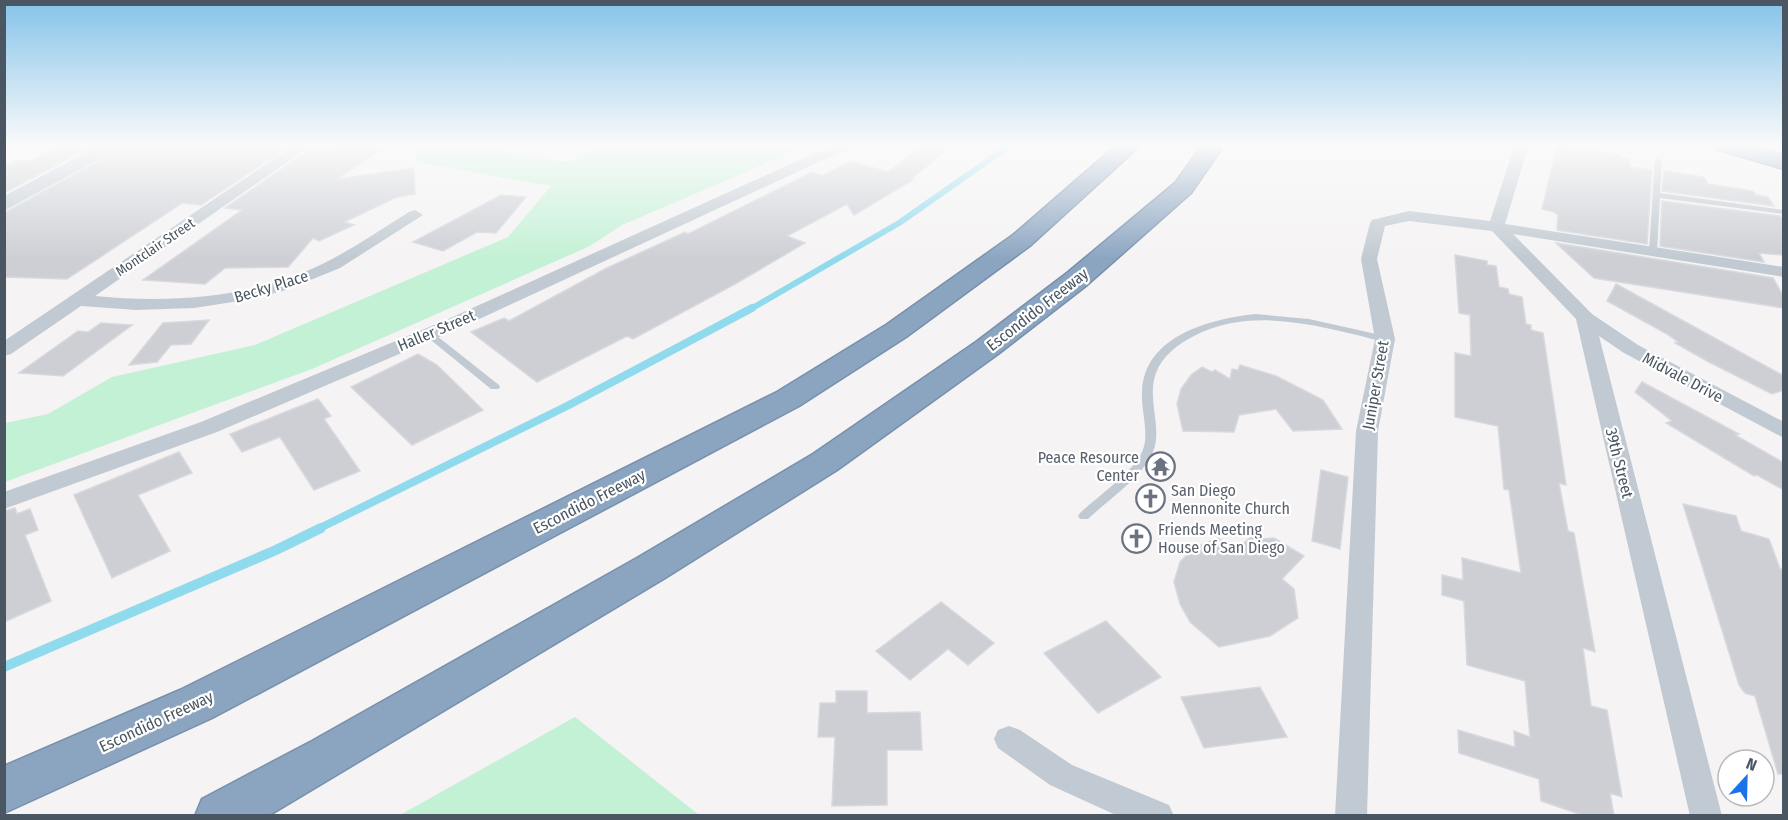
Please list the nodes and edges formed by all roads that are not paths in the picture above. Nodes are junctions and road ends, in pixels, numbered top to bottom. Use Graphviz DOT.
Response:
graph roads {
  1 [pos="46,182"];
  2 [pos="250,182"];
  3 [pos="762,182"];
  4 [pos="1067,182"];
  5 [pos="1088,182"];
  6 [pos="1187,182"];
  7 [pos="1510,182"];
  8 [pos="1657,182"];
  9 [pos="1656,195"];
  10 [pos="4,205"];
  11 [pos="1784,212"];
  12 [pos="415,215"];
  13 [pos="1496,226"];
  14 [pos="1653,251"];
  15 [pos="1784,272"];
  16 [pos="77,300"];
  17 [pos="1585,318"];
  18 [pos="429,334"];
  19 [pos="1385,339"];
  20 [pos="4,350"];
  21 [pos="495,387"];
  22 [pos="1784,432"];
  23 [pos="680,454"];
  24 [pos="4,501"];
  25 [pos="1084,516"];
  26 [pos="1009,739"];
  27 [pos="4,790"];
  28 [pos="220,816"];
  29 [pos="1158,816"];
  30 [pos="1351,816"];
  31 [pos="1706,816"];
  1 -- 10 [label="street"];
  2 -- 16 [label="street, Montclair Street"];
  3 -- 18 [label="street, Haller Street"];
  4 -- 23 [label="highway"];
  5 -- 23 [label="highway, Escondido Freeway"];
  6 -- 28 [label="highway, Escondido Freeway"];
  7 -- 13 [label="street"];
  8 -- 9 [label="lane"];
  9 -- 11 [label="lane"];
  9 -- 14 [label="lane"];
  12 -- 16 [label="street, Becky Place"];
  13 -- 14 [label="street, Juniper Street"];
  13 -- 17 [label="street"];
  13 -- 19 [label="street, Juniper Street"];
  14 -- 15 [label="street, Juniper Street"];
  16 -- 20 [label="street, Montclair Street"];
  17 -- 22 [label="street, Midvale Drive"];
  17 -- 31 [label="street, 39th Street"];
  18 -- 21 [label="lane"];
  18 -- 24 [label="street, Haller Street"];
  19 -- 25 [label="lane"];
  19 -- 30 [label="street, Juniper Street"];
  23 -- 27 [label="highway, Escondido Freeway"];
  26 -- 29 [label="street"];
}
